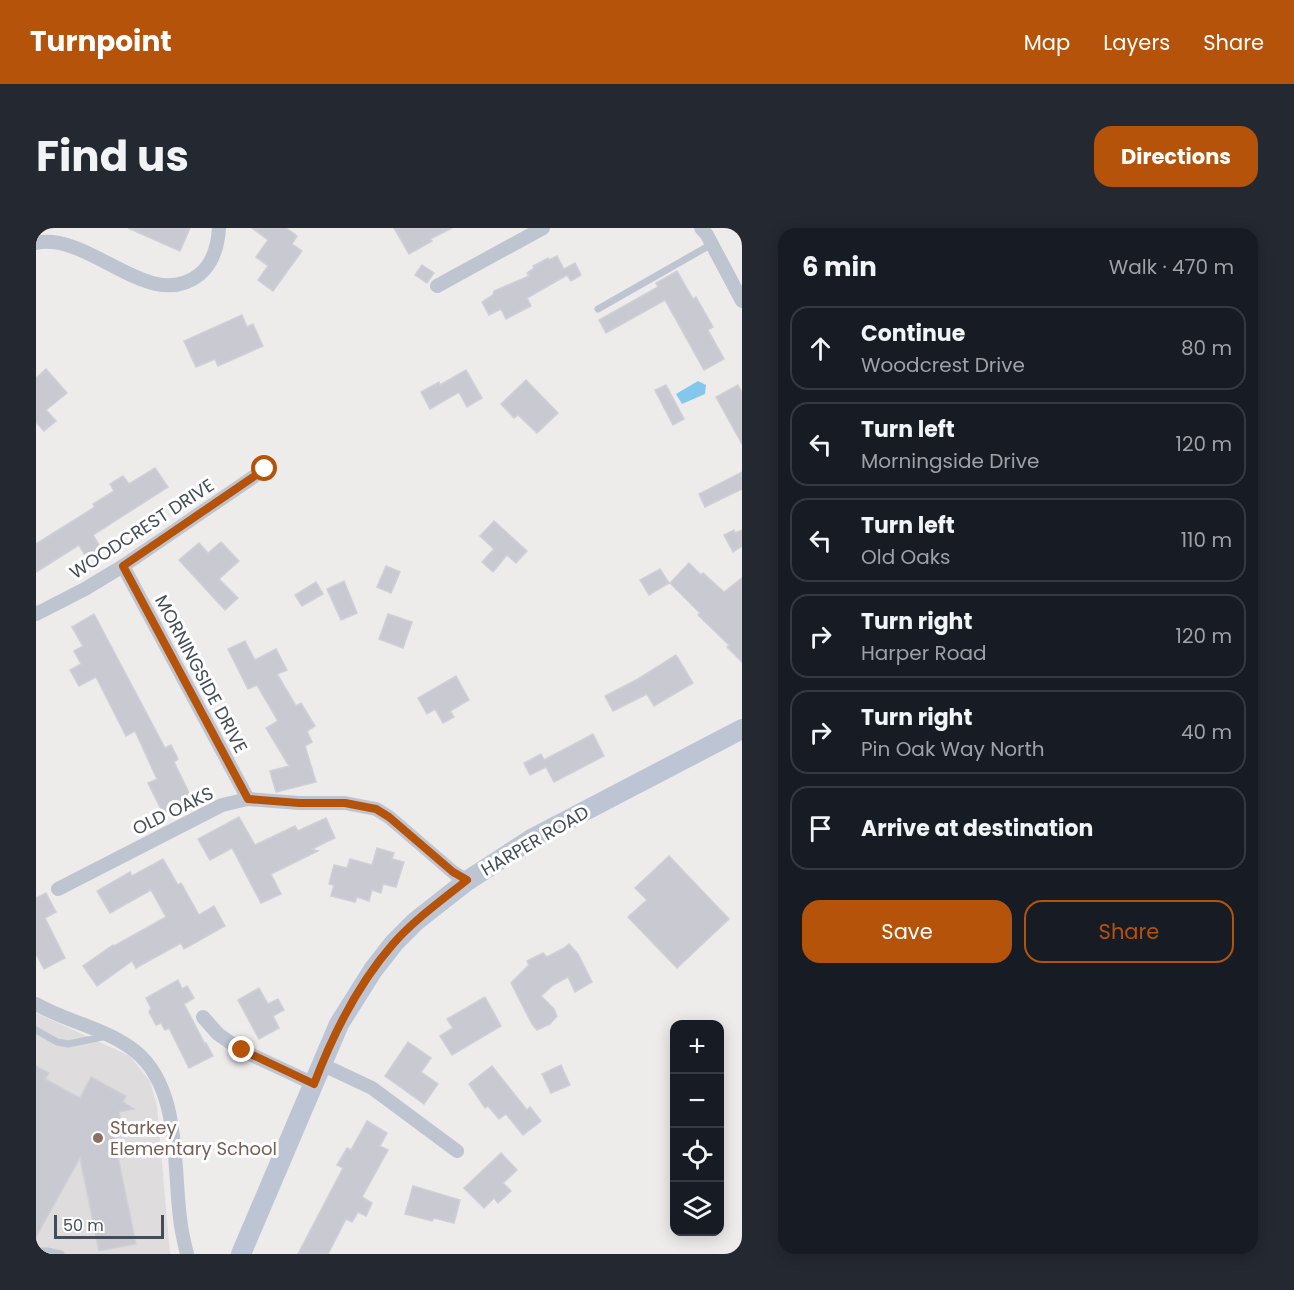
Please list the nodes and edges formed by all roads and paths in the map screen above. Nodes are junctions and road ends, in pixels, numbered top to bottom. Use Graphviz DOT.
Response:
graph roads {
  1 [pos="219,228"];
  2 [pos="543,228"];
  3 [pos="709,234"];
  4 [pos="36,243"];
  5 [pos="437,286"];
  6 [pos="742,301"];
  7 [pos="598,309"];
  8 [pos="265,469"];
  9 [pos="123,566"];
  10 [pos="36,614"];
  11 [pos="742,729"];
  12 [pos="248,799"];
  13 [pos="467,880"];
  14 [pos="57,889"];
  15 [pos="36,1004"];
  16 [pos="203,1017"];
  17 [pos="36,1030"];
  18 [pos="109,1036"];
  19 [pos="321,1064"];
  20 [pos="314,1084"];
  21 [pos="457,1150"];
  22 [pos="36,1251"];
  23 [pos="61,1254"];
  24 [pos="187,1254"];
  25 [pos="241,1254"];
  1 -- 4 [label="street"];
  2 -- 5 [label="street"];
  3 -- 6 [label="street"];
  3 -- 7 [label="lane"];
  8 -- 9 [label="street, WOODCREST DRIVE"];
  9 -- 10 [label="street, WOODCREST DRIVE"];
  9 -- 12 [label="street, MORNINGSIDE DRIVE"];
  11 -- 13 [label="main road, HARPER ROAD"];
  12 -- 13 [label="street, OLD OAKS"];
  12 -- 14 [label="street, OLD OAKS"];
  13 -- 19 [label="main road, HARPER ROAD"];
  15 -- 18 [label="street"];
  16 -- 20 [label="street"];
  17 -- 18 [label="lane"];
  18 -- 24 [label="street"];
  19 -- 20 [label="main road, HARPER ROAD"];
  19 -- 21 [label="street"];
  20 -- 25 [label="main road, HARPER ROAD"];
  22 -- 23 [label="lane"];
}
